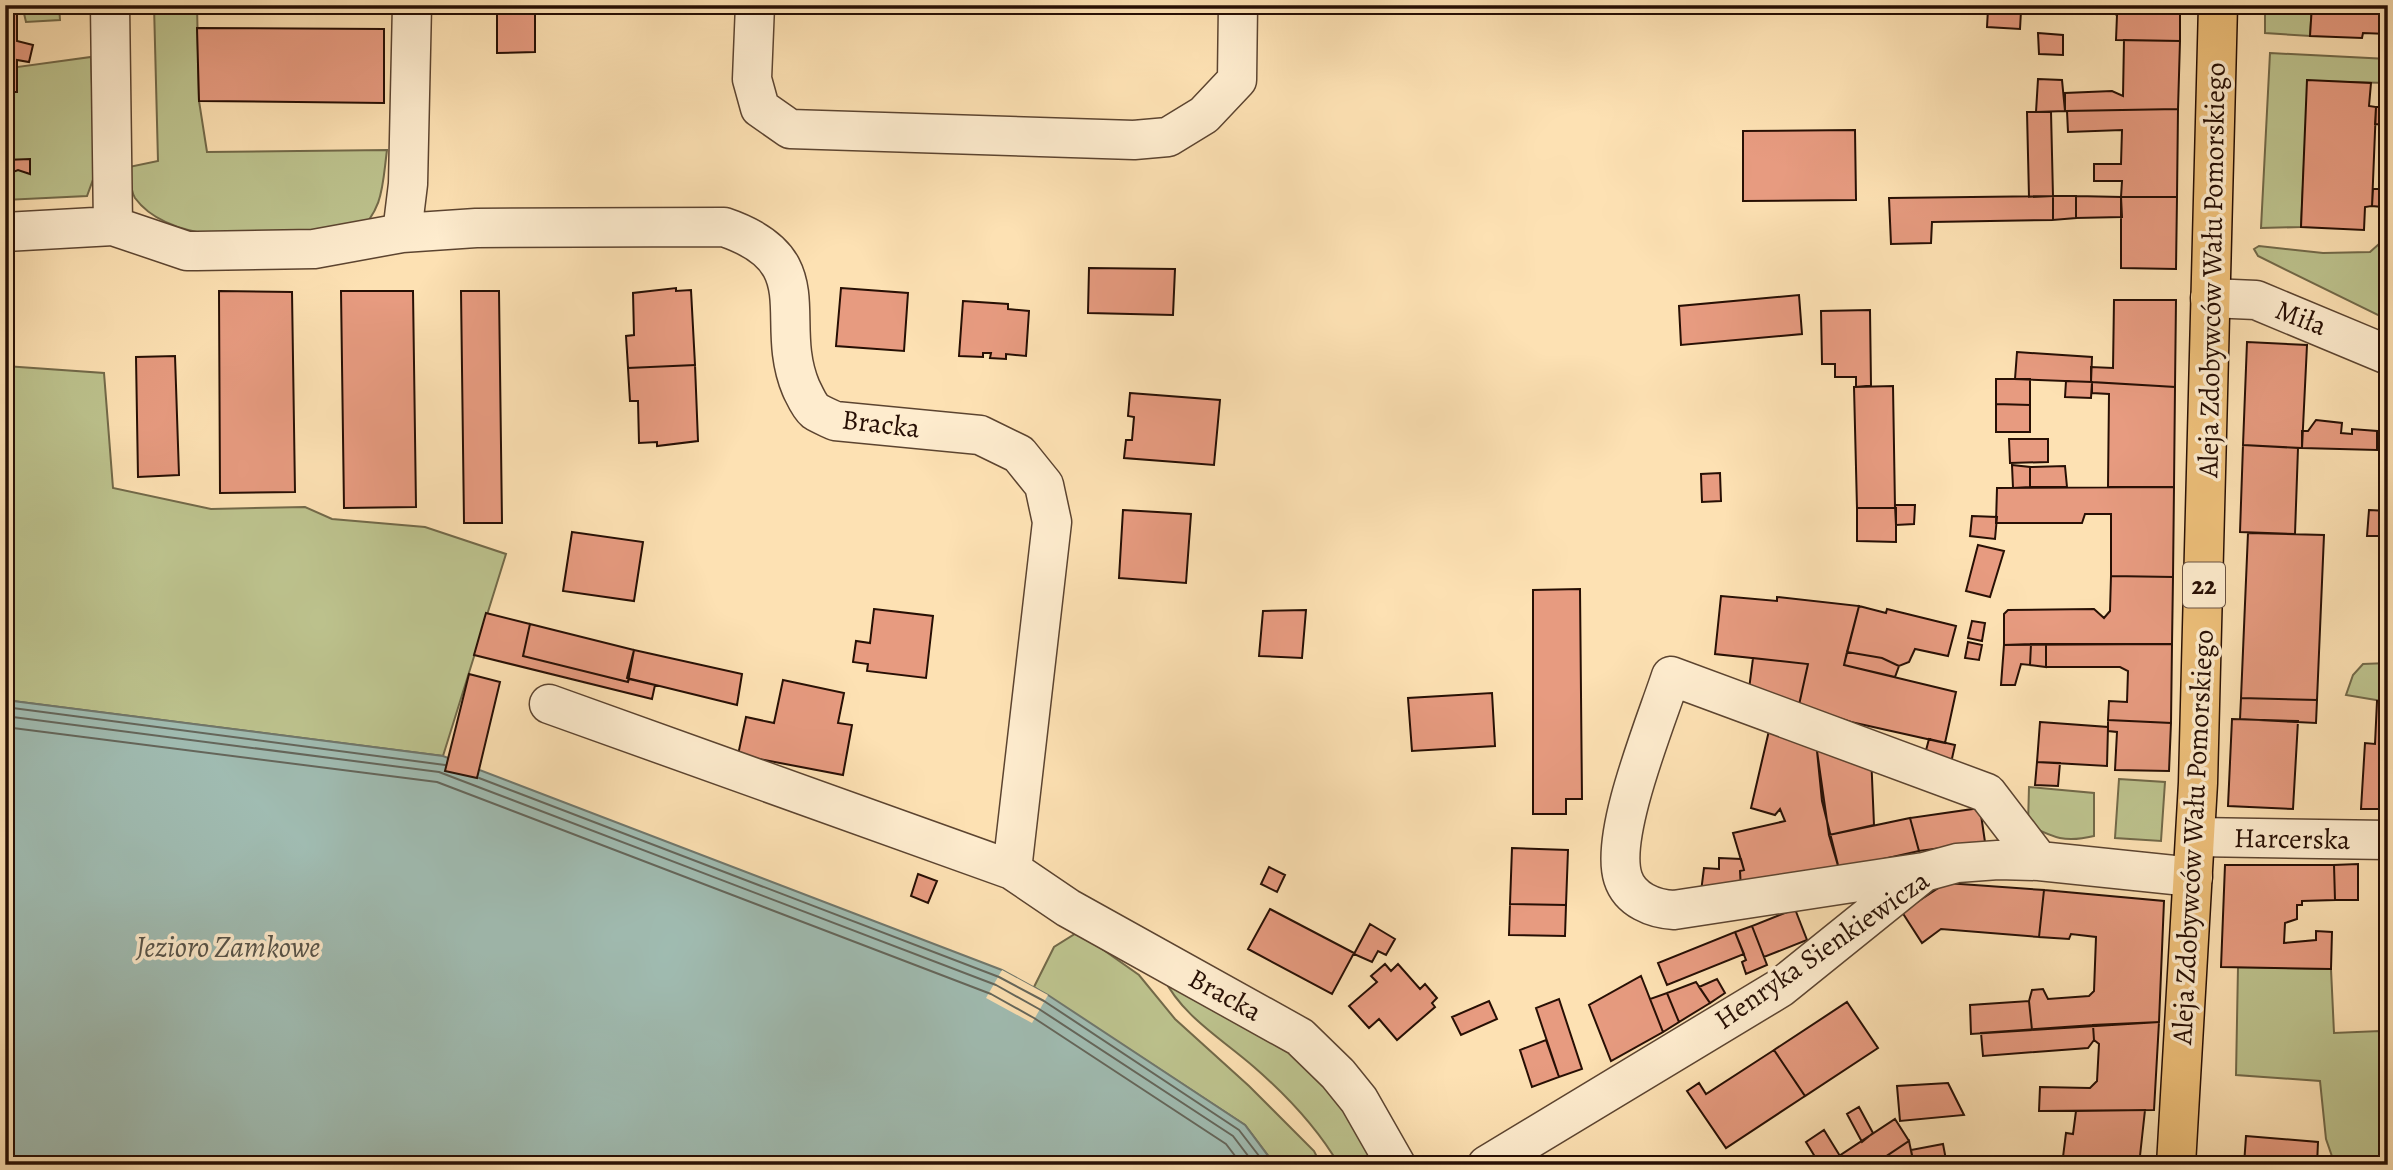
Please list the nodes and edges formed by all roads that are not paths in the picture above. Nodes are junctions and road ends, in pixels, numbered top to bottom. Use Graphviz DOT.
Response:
graph roads {
  1 [pos="110,5"];
  2 [pos="412,5"];
  3 [pos="755,5"];
  4 [pos="1238,5"];
  5 [pos="2218,5"];
  6 [pos="113,226"];
  7 [pos="5,232"];
  8 [pos="402,233"];
  9 [pos="2210,298"];
  10 [pos="2388,355"];
  11 [pos="549,704"];
  12 [pos="2196,837"];
  13 [pos="2388,840"];
  14 [pos="2039,861"];
  15 [pos="1012,870"];
  16 [pos="1924,872"];
  17 [pos="2193,877"];
  18 [pos="1396,1165"];
  19 [pos="1487,1165"];
  20 [pos="2176,1165"];
  1 -- 6 [label="street"];
  2 -- 8 [label="street"];
  3 -- 4 [label="street"];
  5 -- 9 [label="main road, Aleja Zdobywców Wału Pomorskiego / 22"];
  6 -- 7 [label="street"];
  6 -- 8 [label="street, Bracka"];
  8 -- 15 [label="street, Bracka"];
  9 -- 10 [label="street, Miła"];
  9 -- 12 [label="main road, Aleja Zdobywców Wału Pomorskiego / 22"];
  11 -- 15 [label="street, Bracka"];
  12 -- 13 [label="street, Harcerska"];
  12 -- 17 [label="main road, Aleja Zdobywców Wału Pomorskiego / 22"];
  14 -- 16 [label="street, Henryka Sienkiewicza"];
  14 -- 16 [label="street"];
  14 -- 17 [label="street, Henryka Sienkiewicza"];
  15 -- 18 [label="street, Bracka"];
  16 -- 19 [label="street, Henryka Sienkiewicza"];
  17 -- 20 [label="main road, Aleja Zdobywców Wału Pomorskiego / 22"];
}
